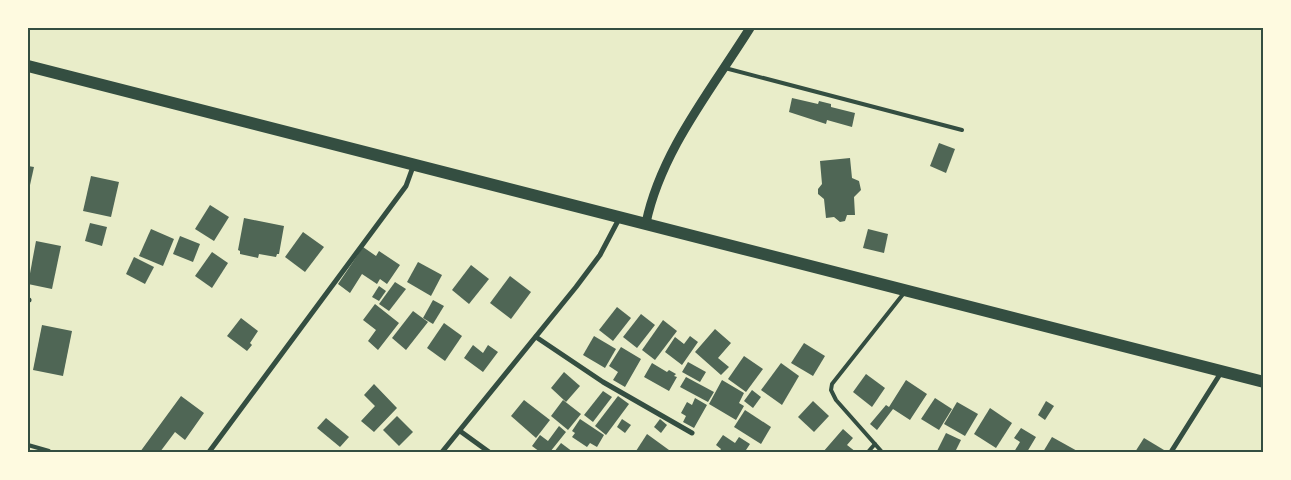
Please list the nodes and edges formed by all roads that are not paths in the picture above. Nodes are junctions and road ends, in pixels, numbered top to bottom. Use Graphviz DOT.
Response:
graph roads {
  1 [pos="750,28"];
  2 [pos="28,66"];
  3 [pos="725,68"];
  4 [pos="962,130"];
  5 [pos="414,164"];
  6 [pos="620,216"];
  7 [pos="646,223"];
  8 [pos="907,290"];
  9 [pos="536,337"];
  10 [pos="1222,371"];
  11 [pos="1264,382"];
  12 [pos="460,431"];
  13 [pos="692,433"];
  14 [pos="875,444"];
  15 [pos="28,445"];
  16 [pos="49,451"];
  17 [pos="209,452"];
  18 [pos="442,452"];
  19 [pos="489,452"];
  20 [pos="868,452"];
  21 [pos="882,452"];
  22 [pos="1171,452"];
  1 -- 3 [label="street"];
  2 -- 5 [label="main road"];
  3 -- 4 [label="lane"];
  3 -- 7 [label="street"];
  5 -- 6 [label="main road"];
  5 -- 17 [label="street"];
  6 -- 7 [label="main road"];
  6 -- 9 [label="street"];
  7 -- 8 [label="main road"];
  8 -- 10 [label="main road"];
  8 -- 14 [label="lane"];
  9 -- 12 [label="street"];
  9 -- 13 [label="street"];
  10 -- 11 [label="main road"];
  10 -- 22 [label="street"];
  12 -- 18 [label="street"];
  12 -- 19 [label="street"];
  14 -- 20 [label="lane"];
  14 -- 21 [label="lane"];
  15 -- 16 [label="lane"];
}
